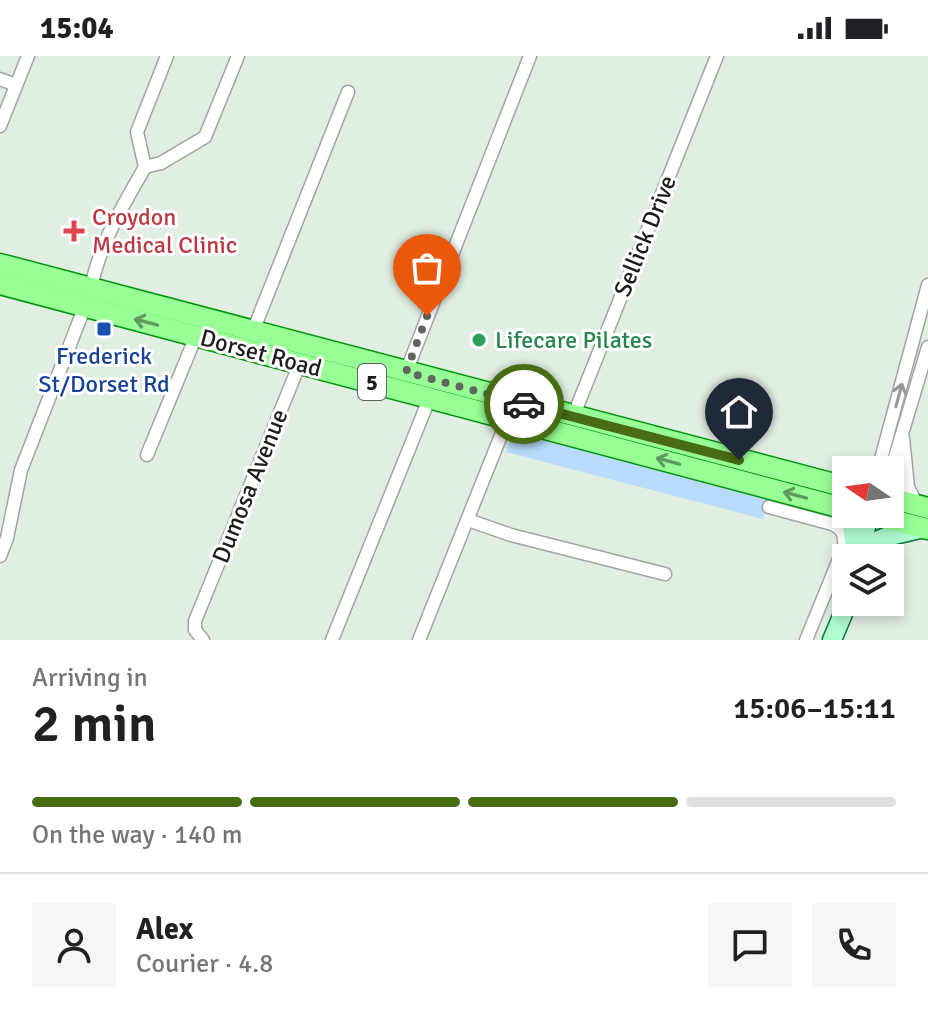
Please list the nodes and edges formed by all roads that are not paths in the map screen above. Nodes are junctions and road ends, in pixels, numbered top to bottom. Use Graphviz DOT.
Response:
graph roads {
  1 [pos="28,56"];
  2 [pos="167,56"];
  3 [pos="238,56"];
  4 [pos="530,56"];
  5 [pos="717,56"];
  6 [pos="0,79"];
  7 [pos="16,85"];
  8 [pos="348,92"];
  9 [pos="0,126"];
  10 [pos="145,167"];
  11 [pos="0,264"];
  12 [pos="0,284"];
  13 [pos="928,285"];
  14 [pos="88,298"];
  15 [pos="253,331"];
  16 [pos="196,336"];
  17 [pos="928,347"];
  18 [pos="302,354"];
  19 [pos="406,372"];
  20 [pos="430,397"];
  21 [pos="508,418"];
  22 [pos="571,425"];
  23 [pos="902,431"];
  24 [pos="147,455"];
  25 [pos="882,456"];
  26 [pos="895,456"];
  27 [pos="832,478"];
  28 [pos="818,480"];
  29 [pos="832,484"];
  30 [pos="832,505"];
  31 [pos="769,507"];
  32 [pos="904,508"];
  33 [pos="468,520"];
  34 [pos="904,520"];
  35 [pos="926,523"];
  36 [pos="878,544"];
  37 [pos="0,556"];
  38 [pos="665,574"];
  39 [pos="832,596"];
  40 [pos="824,597"];
  41 [pos="842,616"];
  42 [pos="203,640"];
  43 [pos="332,640"];
  44 [pos="419,640"];
  45 [pos="806,640"];
  46 [pos="832,640"];
  1 -- 7 [label="street"];
  2 -- 10 [label="street"];
  3 -- 10 [label="street"];
  4 -- 19 [label="street"];
  5 -- 22 [label="street, Sellick Drive"];
  6 -- 7 [label="street"];
  7 -- 9 [label="street"];
  8 -- 15 [label="street"];
  10 -- 14 [label="street"];
  11 -- 14 [label="main road, Dorset Road / 5"];
  12 -- 14 [label="main road, Dorset Road / 5"];
  25 -- 13 [label="street, one-way"];
  14 -- 15 [label="main road, Dorset Road / 5"];
  16 -- 14 [label="main road, Dorset Road / 5, one-way"];
  14 -- 37 [label="street"];
  15 -- 18 [label="main road, Dorset Road / 5"];
  16 -- 18 [label="main road, Dorset Road / 5"];
  16 -- 24 [label="street"];
  17 -- 23 [label="street"];
  18 -- 19 [label="main road, Dorset Road / 5"];
  18 -- 20 [label="main road, Dorset Road / 5"];
  18 -- 42 [label="street, Dumosa Avenue"];
  19 -- 22 [label="main road, Dorset Road / 5"];
  20 -- 21 [label="main road, Dorset Road / 5"];
  20 -- 43 [label="street"];
  21 -- 22 [label="main road, Dorset Road / 5"];
  21 -- 33 [label="street"];
  22 -- 28 [label="main road, Dorset Road / 5"];
  30 -- 22 [label="main road, Dorset Road / 5, one-way"];
  23 -- 26 [label="street"];
  23 -- 35 [label="street"];
  27 -- 28 [label="street"];
  28 -- 29 [label="main road, Dorset Road / 5"];
  31 -- 40 [label="street"];
  32 -- 35 [label="main road"];
  33 -- 38 [label="street"];
  33 -- 44 [label="street"];
  34 -- 35 [label="main road"];
  35 -- 36 [label="main road"];
  39 -- 40 [label="street"];
  40 -- 45 [label="street"];
  41 -- 46 [label="main road"];
}
